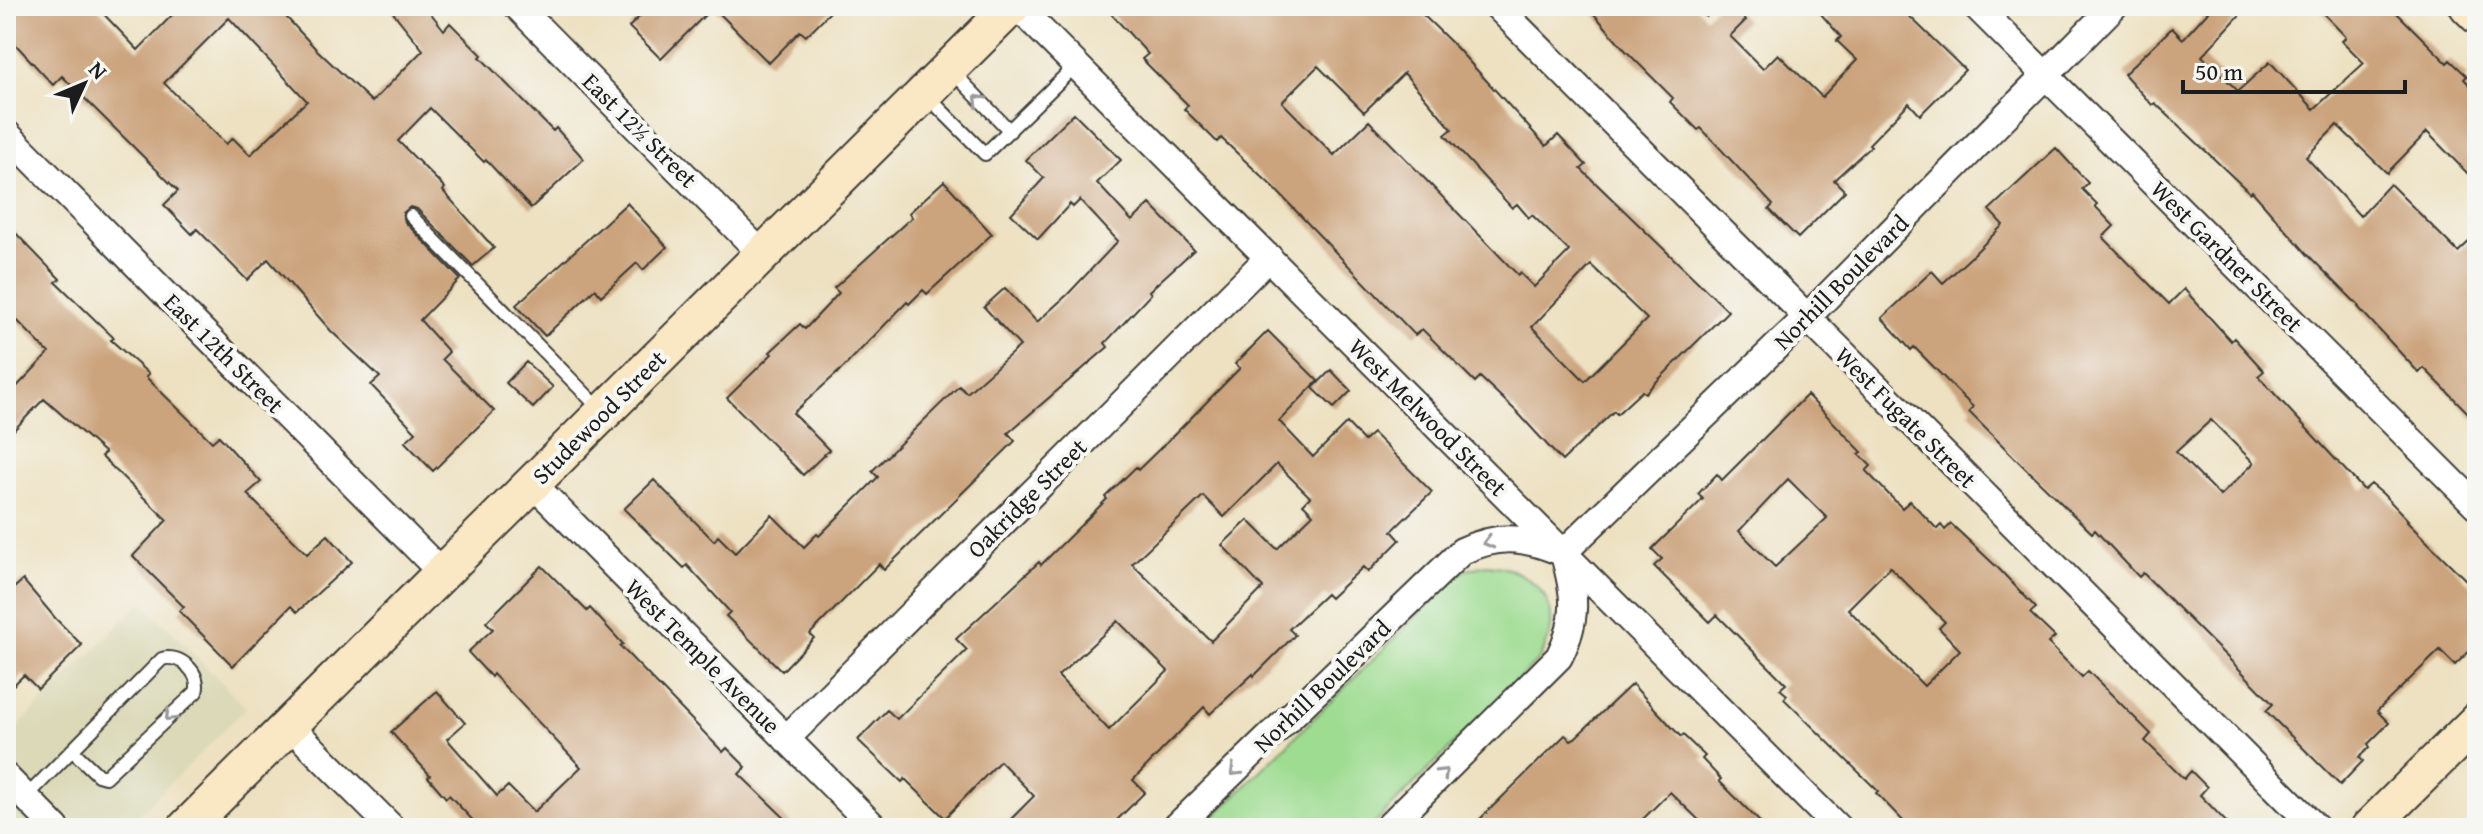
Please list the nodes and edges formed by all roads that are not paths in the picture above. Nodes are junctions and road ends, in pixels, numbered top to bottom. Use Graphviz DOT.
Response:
graph roads {
  1 [pos="517,6"];
  2 [pos="1015,6"];
  3 [pos="1497,6"];
  4 [pos="1976,6"];
  5 [pos="2114,6"];
  6 [pos="2468,6"];
  7 [pos="2477,15"];
  8 [pos="1076,65"];
  9 [pos="2045,76"];
  10 [pos="937,81"];
  11 [pos="1010,131"];
  12 [pos="6,133"];
  13 [pos="411,216"];
  14 [pos="762,254"];
  15 [pos="1269,257"];
  16 [pos="1807,317"];
  17 [pos="604,412"];
  18 [pos="532,483"];
  19 [pos="2477,506"];
  20 [pos="1563,553"];
  21 [pos="442,573"];
  22 [pos="2477,721"];
  23 [pos="289,725"];
  24 [pos="786,739"];
  25 [pos="72,750"];
  26 [pos="6,777"];
  27 [pos="26,797"];
  28 [pos="56,828"];
  29 [pos="186,828"];
  30 [pos="392,828"];
  31 [pos="875,828"];
  32 [pos="1175,828"];
  33 [pos="1387,828"];
  34 [pos="1838,828"];
  35 [pos="2316,828"];
  36 [pos="2369,828"];
  1 -- 14 [label="street, East 12½ Street"];
  2 -- 8 [label="street, West Melwood Street"];
  2 -- 10 [label="main road, Studewood Street"];
  3 -- 16 [label="street, West Fugate Street"];
  4 -- 9 [label="street, West Gardner Street"];
  5 -- 9 [label="street, Norhill Boulevard"];
  6 -- 7 [label="main road"];
  8 -- 11 [label="lane"];
  8 -- 15 [label="street, West Melwood Street"];
  9 -- 16 [label="street, Norhill Boulevard"];
  9 -- 19 [label="street, West Gardner Street"];
  11 -- 10 [label="lane, one-way"];
  10 -- 11 [label="lane"];
  10 -- 14 [label="main road, Studewood Street"];
  12 -- 21 [label="street, East 12th Street"];
  13 -- 17 [label="lane"];
  14 -- 17 [label="main road, Studewood Street"];
  15 -- 20 [label="street, West Melwood Street"];
  15 -- 24 [label="street, Oakridge Street"];
  16 -- 20 [label="street, Norhill Boulevard"];
  16 -- 35 [label="street, West Fugate Street"];
  17 -- 18 [label="main road, Studewood Street"];
  18 -- 21 [label="main road, Studewood Street"];
  18 -- 24 [label="street, West Temple Avenue"];
  20 -- 32 [label="street, Norhill Boulevard, one-way"];
  33 -- 20 [label="street, one-way"];
  20 -- 34 [label="street, West Melwood Street"];
  21 -- 23 [label="main road, Studewood Street"];
  22 -- 36 [label="main road"];
  23 -- 29 [label="main road, Studewood Street"];
  23 -- 30 [label="street"];
  24 -- 31 [label="street, West Temple Avenue"];
  25 -- 25 [label="lane, one-way"];
  25 -- 27 [label="lane"];
  26 -- 27 [label="street"];
  27 -- 28 [label="street"];
}
